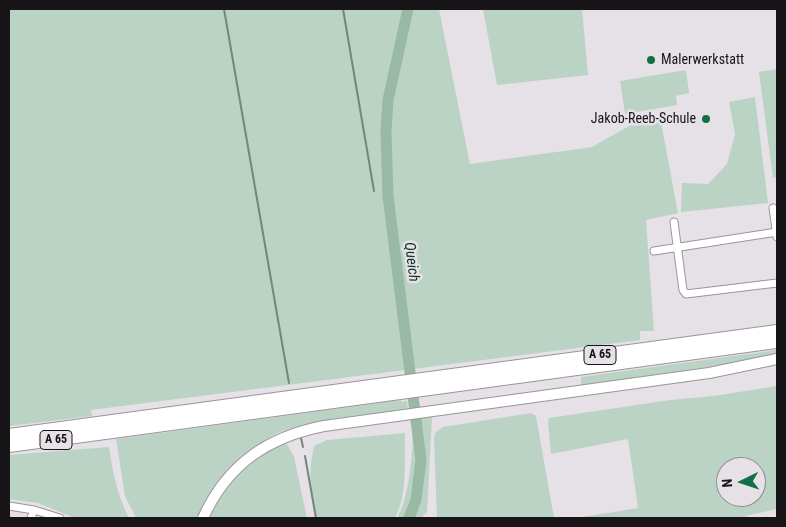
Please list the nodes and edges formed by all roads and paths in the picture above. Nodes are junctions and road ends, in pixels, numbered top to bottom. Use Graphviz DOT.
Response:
graph roads {
  1 [pos="773,208"];
  2 [pos="674,222"];
  3 [pos="777,234"];
  4 [pos="678,247"];
  5 [pos="654,251"];
  6 [pos="777,283"];
  7 [pos="776,337"];
  8 [pos="777,359"];
  9 [pos="400,388"];
  10 [pos="9,435"];
  11 [pos="9,446"];
  12 [pos="9,506"];
  13 [pos="34,510"];
  14 [pos="31,518"];
  15 [pos="60,518"];
  16 [pos="203,518"];
  1 -- 3 [label="street"];
  2 -- 4 [label="street"];
  3 -- 4 [label="street"];
  4 -- 5 [label="street"];
  4 -- 6 [label="street"];
  7 -- 9 [label="highway, A 65"];
  8 -- 16 [label="street"];
  9 -- 10 [label="highway, A 65"];
  9 -- 11 [label="highway, A 65"];
  12 -- 13 [label="street"];
  13 -- 14 [label="street"];
  13 -- 15 [label="street"];
}
